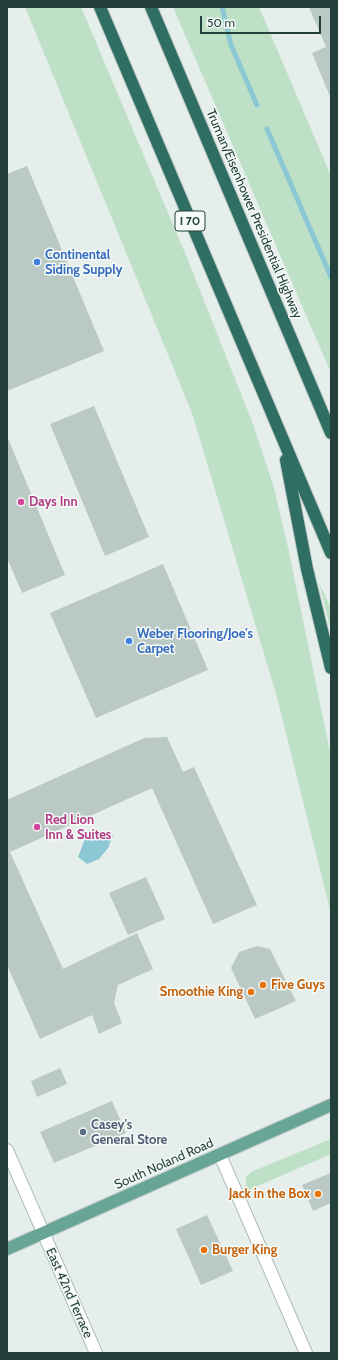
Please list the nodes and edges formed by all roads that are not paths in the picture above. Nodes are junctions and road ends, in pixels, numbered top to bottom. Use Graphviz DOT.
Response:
graph roads {
  1 [pos="100,7"];
  2 [pos="151,7"];
  3 [pos="331,433"];
  4 [pos="281,435"];
  5 [pos="331,553"];
  6 [pos="331,668"];
  7 [pos="331,1105"];
  8 [pos="7,1150"];
  9 [pos="220,1154"];
  10 [pos="43,1233"];
  11 [pos="7,1249"];
  12 [pos="96,1353"];
  13 [pos="306,1353"];
  1 -- 4 [label="highway, I 70"];
  2 -- 3 [label="highway, Truman/Eisenhower Presidential Highway"];
  4 -- 5 [label="highway, I 70"];
  4 -- 6 [label="highway"];
  7 -- 9 [label="main road, South Noland Road"];
  8 -- 10 [label="street, East 42nd Terrace"];
  9 -- 10 [label="main road, South Noland Road"];
  9 -- 13 [label="street"];
  10 -- 11 [label="main road, South Noland Road"];
  10 -- 12 [label="street, East 42nd Terrace"];
}
